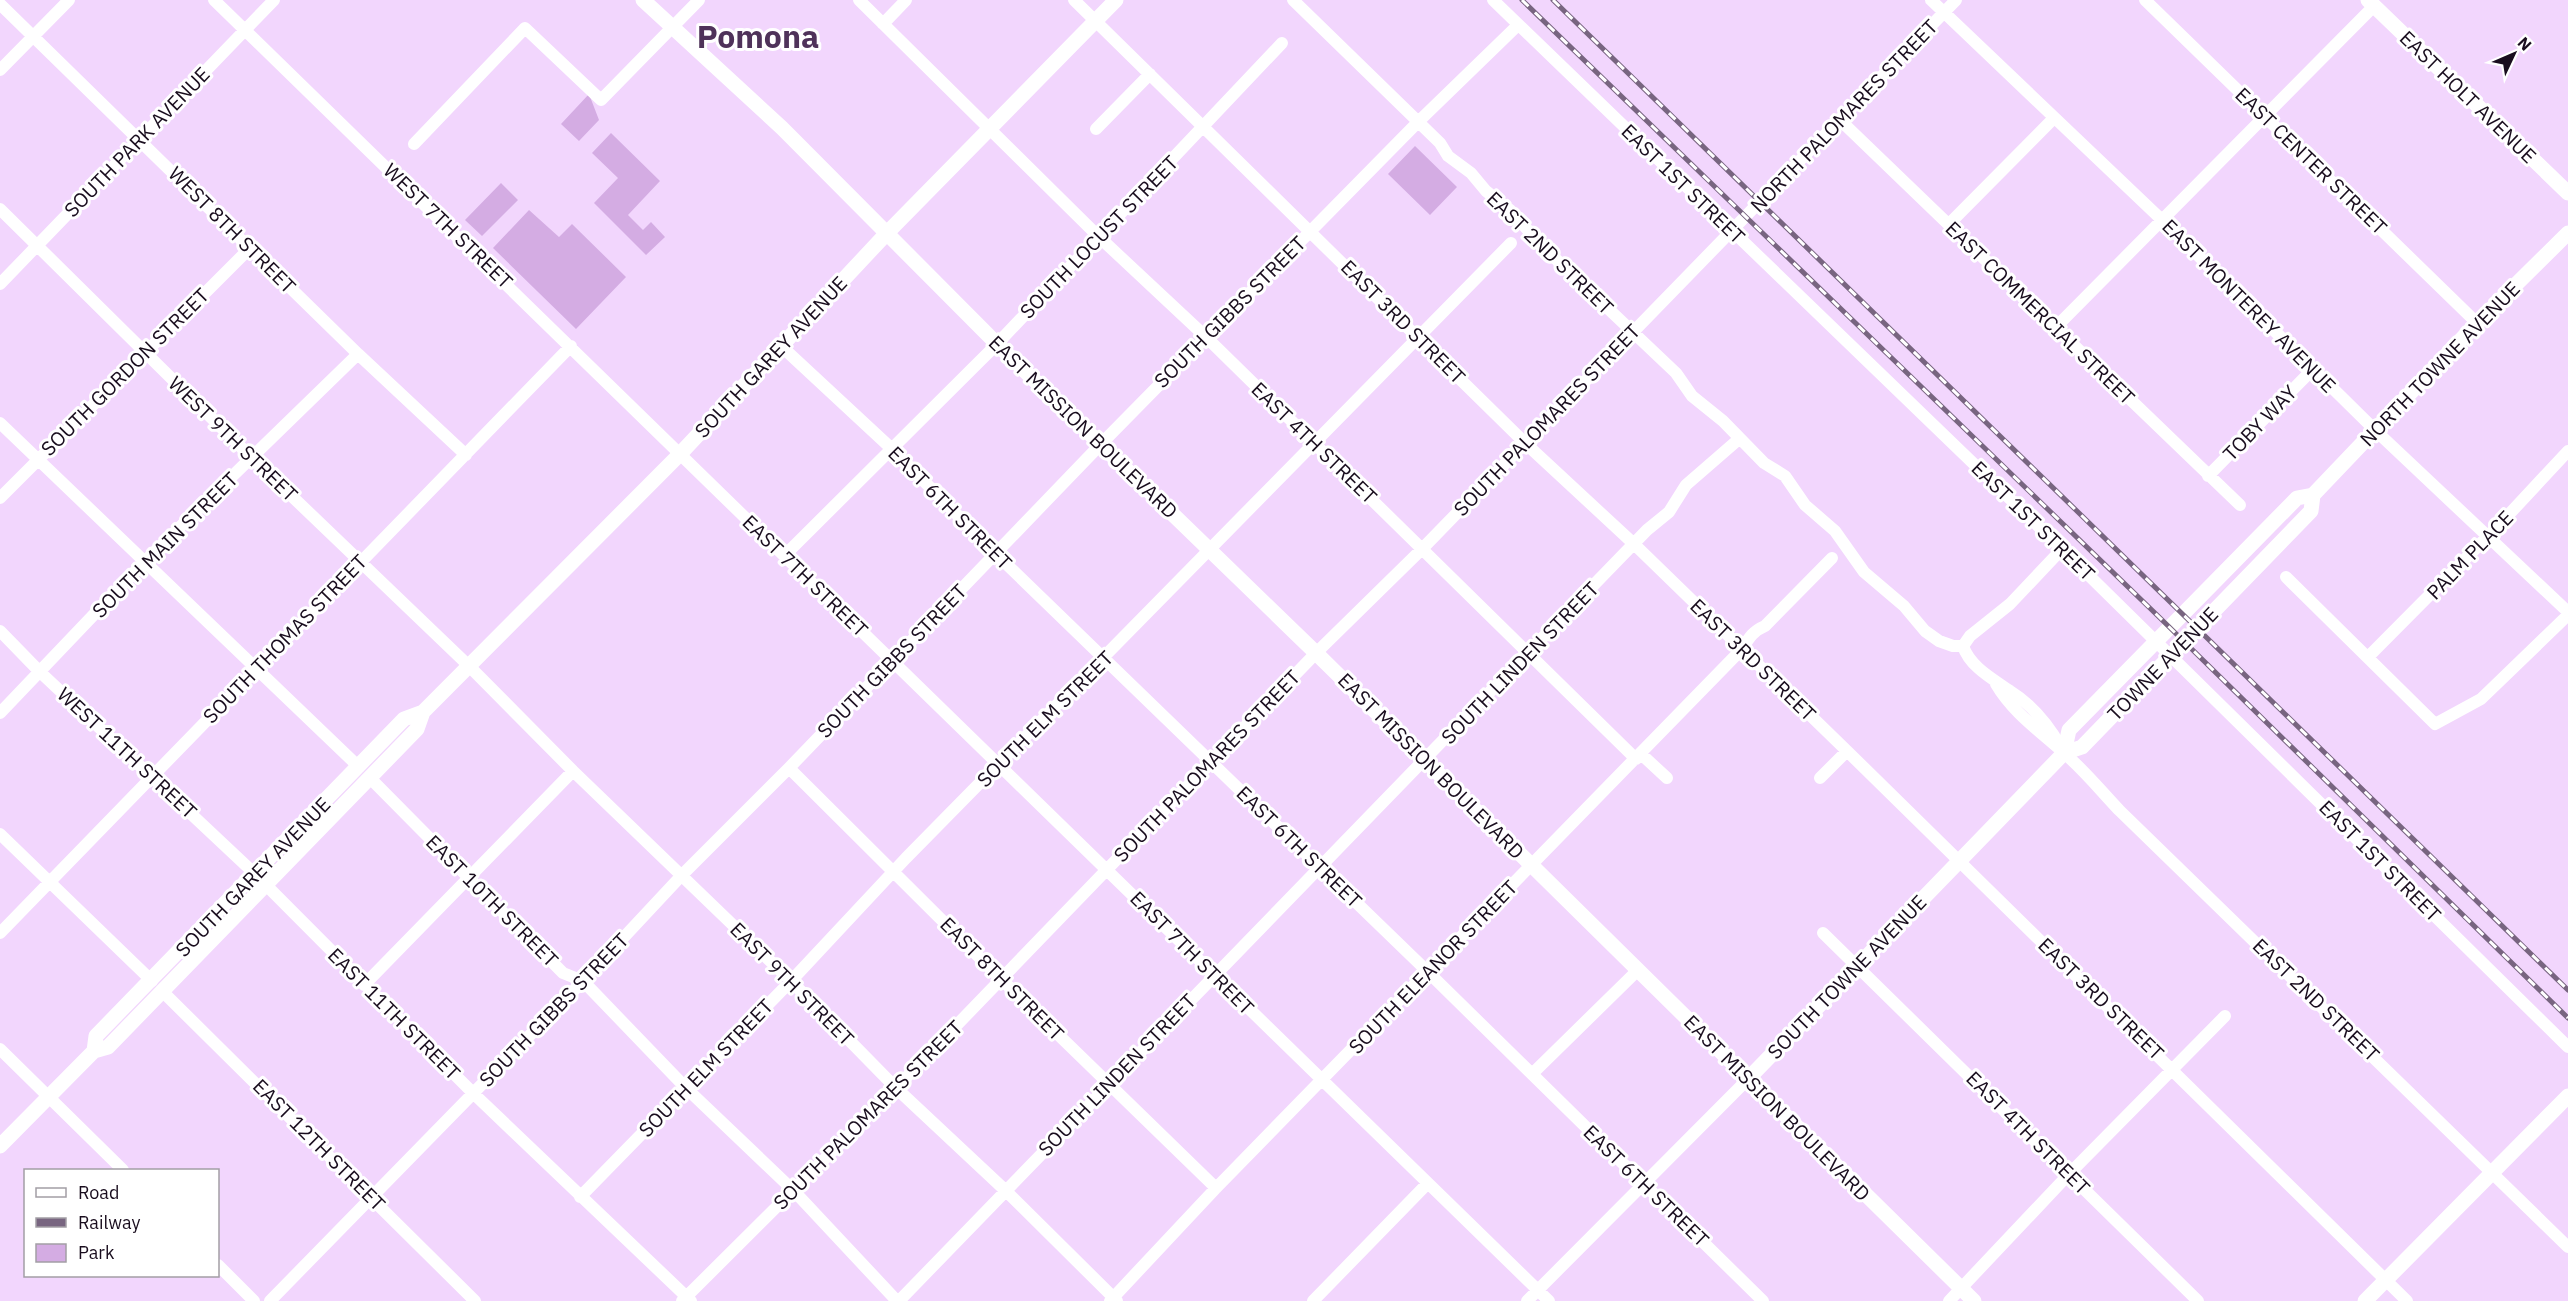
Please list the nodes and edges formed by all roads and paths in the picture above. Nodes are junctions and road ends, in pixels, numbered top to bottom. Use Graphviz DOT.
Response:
graph roads {
  1 [pos="69,0"];
  2 [pos="214,0"];
  3 [pos="274,0"];
  4 [pos="643,0"];
  5 [pos="699,0"];
  6 [pos="859,0"];
  7 [pos="906,0"];
  8 [pos="1074,0"];
  9 [pos="1116,0"];
  10 [pos="1293,0"];
  11 [pos="1493,0"];
  12 [pos="1931,0"];
  13 [pos="1956,0"];
  14 [pos="2145,0"];
  15 [pos="2371,3"];
  16 [pos="0,4"];
  17 [pos="1944,12"];
  18 [pos="1095,22"];
  19 [pos="883,24"];
  20 [pos="1518,25"];
  21 [pos="672,28"];
  22 [pos="246,30"];
  23 [pos="33,36"];
  24 [pos="1282,43"];
  25 [pos="0,70"];
  26 [pos="1150,74"];
  27 [pos="2265,117"];
  28 [pos="2053,119"];
  29 [pos="1840,120"];
  30 [pos="1418,122"];
  31 [pos="1205,126"];
  32 [pos="990,129"];
  33 [pos="1096,129"];
  34 [pos="141,141"];
  35 [pos="414,144"];
  36 [pos="2568,193"];
  37 [pos="0,209"];
  38 [pos="2162,220"];
  39 [pos="1949,224"];
  40 [pos="1311,230"];
  41 [pos="1731,231"];
  42 [pos="887,233"];
  43 [pos="2568,233"];
  44 [pos="1098,236"];
  45 [pos="1511,243"];
  46 [pos="37,245"];
  47 [pos="250,248"];
  48 [pos="0,284"];
  49 [pos="2477,323"];
  50 [pos="2055,328"];
  51 [pos="1632,333"];
  52 [pos="1206,337"];
  53 [pos="1419,338"];
  54 [pos="997,344"];
  55 [pos="780,345"];
  56 [pos="571,346"];
  57 [pos="146,353"];
  58 [pos="358,354"];
  59 [pos="2312,370"];
  60 [pos="0,423"];
  61 [pos="2376,431"];
  62 [pos="1739,439"];
  63 [pos="1525,443"];
  64 [pos="1314,444"];
  65 [pos="1100,445"];
  66 [pos="892,449"];
  67 [pos="2568,451"];
  68 [pos="680,454"];
  69 [pos="466,455"];
  70 [pos="252,458"];
  71 [pos="37,459"];
  72 [pos="2208,476"];
  73 [pos="2313,495"];
  74 [pos="0,498"];
  75 [pos="2240,505"];
  76 [pos="2488,536"];
  77 [pos="1634,544"];
  78 [pos="1210,549"];
  79 [pos="1422,549"];
  80 [pos="2062,549"];
  81 [pos="995,553"];
  82 [pos="785,555"];
  83 [pos="1832,558"];
  84 [pos="145,561"];
  85 [pos="361,562"];
  86 [pos="2256,569"];
  87 [pos="2286,577"];
  88 [pos="2568,614"];
  89 [pos="0,631"];
  90 [pos="1963,646"];
  91 [pos="1742,649"];
  92 [pos="1316,653"];
  93 [pos="1527,654"];
  94 [pos="2369,656"];
  95 [pos="1105,659"];
  96 [pos="891,660"];
  97 [pos="469,666"];
  98 [pos="256,669"];
  99 [pos="40,672"];
  100 [pos="0,713"];
  101 [pos="1847,751"];
  102 [pos="2064,753"];
  103 [pos="1638,756"];
  104 [pos="1211,761"];
  105 [pos="1425,762"];
  106 [pos="998,765"];
  107 [pos="789,768"];
  108 [pos="573,771"];
  109 [pos="364,772"];
  110 [pos="151,777"];
  111 [pos="1667,778"];
  112 [pos="1820,778"];
  113 [pos="0,834"];
  114 [pos="1959,860"];
  115 [pos="1531,865"];
  116 [pos="1320,868"];
  117 [pos="1108,869"];
  118 [pos="894,871"];
  119 [pos="682,875"];
  120 [pos="468,877"];
  121 [pos="260,879"];
  122 [pos="47,882"];
  123 [pos="0,933"];
  124 [pos="1823,933"];
  125 [pos="1858,965"];
  126 [pos="1638,970"];
  127 [pos="1428,972"];
  128 [pos="1215,975"];
  129 [pos="1002,980"];
  130 [pos="583,981"];
  131 [pos="791,981"];
  132 [pos="364,985"];
  133 [pos="157,986"];
  134 [pos="2225,1016"];
  135 [pos="2568,1047"];
  136 [pos="0,1049"];
  137 [pos="2173,1069"];
  138 [pos="1532,1074"];
  139 [pos="1747,1080"];
  140 [pos="1323,1081"];
  141 [pos="1108,1083"];
  142 [pos="686,1088"];
  143 [pos="896,1088"];
  144 [pos="474,1094"];
  145 [pos="48,1096"];
  146 [pos="2568,1096"];
  147 [pos="0,1146"];
  148 [pos="122,1169"];
  149 [pos="2068,1174"];
  150 [pos="2493,1174"];
  151 [pos="1427,1184"];
  152 [pos="1644,1185"];
  153 [pos="1216,1188"];
  154 [pos="794,1191"];
  155 [pos="1006,1191"];
  156 [pos="371,1196"];
  157 [pos="580,1197"];
  158 [pos="2568,1247"];
  159 [pos="219,1266"];
  160 [pos="2386,1281"];
  161 [pos="1961,1288"];
  162 [pos="1538,1290"];
  163 [pos="686,1299"];
  164 [pos="1113,1300"];
  165 [pos="254,1301"];
  166 [pos="270,1301"];
  167 [pos="475,1301"];
  168 [pos="898,1301"];
  169 [pos="1313,1301"];
  170 [pos="1527,1301"];
  171 [pos="1549,1301"];
  172 [pos="1763,1301"];
  173 [pos="1949,1301"];
  174 [pos="1974,1301"];
  175 [pos="2198,1301"];
  176 [pos="2366,1301"];
  177 [pos="2407,1301"];
  1 -- 23 [label="street"];
  2 -- 22 [label="street, WEST 7TH STREET"];
  3 -- 22 [label="street, SOUTH PARK AVENUE"];
  4 -- 21 [label="main road, EAST MISSION BOULEVARD"];
  5 -- 21 [label="street"];
  6 -- 19 [label="street, EAST 4TH STREET"];
  7 -- 19 [label="street"];
  8 -- 18 [label="street, EAST 3RD STREET"];
  9 -- 18 [label="main road, SOUTH GAREY AVENUE"];
  10 -- 30 [label="street, EAST 2ND STREET"];
  11 -- 20 [label="street, EAST 1ST STREET"];
  12 -- 17 [label="street, EAST MONTEREY AVENUE"];
  13 -- 17 [label="street, NORTH PALOMARES STREET"];
  14 -- 27 [label="street, EAST CENTER STREET"];
  15 -- 27 [label="street"];
  15 -- 36 [label="main road, EAST HOLT AVENUE"];
  16 -- 23 [label="street, WEST 8TH STREET"];
  17 -- 28 [label="street, EAST MONTEREY AVENUE"];
  17 -- 29 [label="street, NORTH PALOMARES STREET"];
  18 -- 26 [label="street, EAST 3RD STREET"];
  18 -- 32 [label="main road, SOUTH GAREY AVENUE"];
  19 -- 32 [label="street, EAST 4TH STREET"];
  20 -- 30 [label="street, SOUTH GIBBS STREET"];
  20 -- 41 [label="street, EAST 1ST STREET"];
  21 -- 35 [label="street"];
  21 -- 42 [label="main road, EAST MISSION BOULEVARD"];
  22 -- 34 [label="street, SOUTH PARK AVENUE"];
  22 -- 56 [label="street, WEST 7TH STREET"];
  23 -- 25 [label="street"];
  23 -- 34 [label="street, WEST 8TH STREET"];
  24 -- 31 [label="street, SOUTH LOCUST STREET"];
  26 -- 31 [label="street, EAST 3RD STREET"];
  26 -- 33 [label="street"];
  27 -- 38 [label="street"];
  27 -- 49 [label="street, EAST CENTER STREET"];
  28 -- 38 [label="street, EAST MONTEREY AVENUE"];
  28 -- 39 [label="street"];
  29 -- 39 [label="street, EAST COMMERCIAL STREET"];
  29 -- 41 [label="street, NORTH PALOMARES STREET"];
  30 -- 40 [label="street, SOUTH GIBBS STREET"];
  30 -- 51 [label="street, EAST 2ND STREET"];
  31 -- 40 [label="street, EAST 3RD STREET"];
  31 -- 44 [label="street, SOUTH LOCUST STREET"];
  32 -- 42 [label="main road, SOUTH GAREY AVENUE"];
  32 -- 44 [label="street, EAST 4TH STREET"];
  34 -- 46 [label="street, SOUTH PARK AVENUE"];
  34 -- 47 [label="street, WEST 8TH STREET"];
  37 -- 46 [label="street, WEST 9TH STREET"];
  38 -- 50 [label="street"];
  38 -- 59 [label="street, EAST MONTEREY AVENUE"];
  39 -- 50 [label="street, EAST COMMERCIAL STREET"];
  40 -- 52 [label="street, SOUTH GIBBS STREET"];
  40 -- 53 [label="street, EAST 3RD STREET"];
  41 -- 51 [label="street, SOUTH PALOMARES STREET"];
  41 -- 80 [label="street, EAST 1ST STREET"];
  42 -- 54 [label="main road, EAST MISSION BOULEVARD"];
  42 -- 55 [label="main road, SOUTH GAREY AVENUE"];
  43 -- 49 [label="main road, NORTH TOWNE AVENUE"];
  44 -- 52 [label="street, EAST 4TH STREET"];
  44 -- 54 [label="street, SOUTH LOCUST STREET"];
  45 -- 53 [label="street, SOUTH ELM STREET"];
  46 -- 48 [label="street, SOUTH PARK AVENUE"];
  46 -- 57 [label="street, WEST 9TH STREET"];
  47 -- 57 [label="street, SOUTH GORDON STREET"];
  47 -- 58 [label="street, WEST 8TH STREET"];
  49 -- 61 [label="main road, NORTH TOWNE AVENUE"];
  50 -- 72 [label="street, EAST COMMERCIAL STREET"];
  51 -- 62 [label="street, EAST 2ND STREET"];
  51 -- 63 [label="street, SOUTH PALOMARES STREET"];
  52 -- 64 [label="street, EAST 4TH STREET"];
  52 -- 65 [label="street, SOUTH GIBBS STREET"];
  53 -- 63 [label="street, EAST 3RD STREET"];
  53 -- 64 [label="street, SOUTH ELM STREET"];
  54 -- 65 [label="main road, EAST MISSION BOULEVARD"];
  54 -- 66 [label="street, SOUTH LOCUST STREET"];
  55 -- 66 [label="street, EAST 6TH STREET"];
  55 -- 68 [label="main road, SOUTH GAREY AVENUE"];
  56 -- 68 [label="street, WEST 7TH STREET"];
  56 -- 69 [label="street, SOUTH THOMAS STREET"];
  57 -- 70 [label="street, WEST 9TH STREET"];
  57 -- 71 [label="street, SOUTH GORDON STREET"];
  58 -- 69 [label="street, WEST 8TH STREET"];
  58 -- 70 [label="street, SOUTH MAIN STREET"];
  59 -- 61 [label="street, EAST MONTEREY AVENUE"];
  59 -- 72 [label="street, TOBY WAY"];
  60 -- 71 [label="street, EAST 10TH STREET"];
  61 -- 73 [label="main road, NORTH TOWNE AVENUE"];
  61 -- 76 [label="street, EAST MONTEREY AVENUE"];
  62 -- 77 [label="street, SOUTH LINDEN STREET"];
  62 -- 90 [label="street, EAST 2ND STREET"];
  63 -- 77 [label="street, EAST 3RD STREET"];
  63 -- 79 [label="street, SOUTH PALOMARES STREET"];
  64 -- 78 [label="street, SOUTH ELM STREET"];
  64 -- 79 [label="street, EAST 4TH STREET"];
  65 -- 78 [label="main road, EAST MISSION BOULEVARD"];
  65 -- 81 [label="street, SOUTH GIBBS STREET"];
  66 -- 81 [label="street, EAST 6TH STREET"];
  66 -- 82 [label="street, SOUTH LOCUST STREET"];
  67 -- 76 [label="street, PALM PLACE"];
  68 -- 82 [label="street, EAST 7TH STREET"];
  68 -- 97 [label="main road, SOUTH GAREY AVENUE"];
  69 -- 85 [label="street, SOUTH THOMAS STREET"];
  70 -- 84 [label="street, SOUTH MAIN STREET"];
  70 -- 85 [label="street, WEST 9TH STREET"];
  71 -- 74 [label="street, SOUTH GORDON STREET"];
  71 -- 84 [label="street, EAST 10TH STREET"];
  72 -- 75 [label="street, EAST COMMERCIAL STREET"];
  73 -- 86 [label="main road, NORTH TOWNE AVENUE"];
  73 -- 102 [label="main road, NORTH TOWNE AVENUE"];
  76 -- 88 [label="street, EAST MONTEREY AVENUE"];
  76 -- 94 [label="street, PALM PLACE"];
  77 -- 91 [label="street, EAST 3RD STREET"];
  77 -- 93 [label="street, SOUTH LINDEN STREET"];
  78 -- 92 [label="main road, EAST MISSION BOULEVARD"];
  78 -- 95 [label="street, SOUTH ELM STREET"];
  79 -- 92 [label="street, SOUTH PALOMARES STREET"];
  79 -- 93 [label="street, EAST 4TH STREET"];
  80 -- 90 [label="street"];
  80 -- 135 [label="street, EAST 1ST STREET"];
  81 -- 95 [label="street, EAST 6TH STREET"];
  81 -- 96 [label="street, SOUTH GIBBS STREET"];
  82 -- 96 [label="street, EAST 7TH STREET"];
  83 -- 91 [label="street, SOUTH ELEANOR STREET"];
  84 -- 98 [label="street, EAST 10TH STREET"];
  84 -- 99 [label="street, SOUTH MAIN STREET"];
  85 -- 97 [label="street, WEST 9TH STREET"];
  85 -- 98 [label="street, SOUTH THOMAS STREET"];
  86 -- 102 [label="main road, TOWNE AVENUE"];
  87 -- 94 [label="street"];
  88 -- 94 [label="street"];
  89 -- 99 [label="street, WEST 11TH STREET"];
  90 -- 102 [label="street, EAST 2ND STREET"];
  91 -- 101 [label="street, EAST 3RD STREET"];
  91 -- 103 [label="street, SOUTH ELEANOR STREET"];
  92 -- 104 [label="street, SOUTH PALOMARES STREET"];
  92 -- 105 [label="main road, EAST MISSION BOULEVARD"];
  93 -- 103 [label="street, EAST 4TH STREET"];
  93 -- 105 [label="street, SOUTH LINDEN STREET"];
  95 -- 104 [label="street, EAST 6TH STREET"];
  95 -- 106 [label="street, SOUTH ELM STREET"];
  96 -- 106 [label="street, EAST 7TH STREET"];
  96 -- 107 [label="street, SOUTH GIBBS STREET"];
  97 -- 108 [label="street, EAST 9TH STREET"];
  97 -- 109 [label="main road, SOUTH GAREY AVENUE"];
  98 -- 109 [label="street, EAST 10TH STREET"];
  98 -- 110 [label="street, SOUTH THOMAS STREET"];
  99 -- 100 [label="street, SOUTH MAIN STREET"];
  99 -- 110 [label="street, WEST 11TH STREET"];
  101 -- 112 [label="street"];
  101 -- 114 [label="street, EAST 3RD STREET"];
  102 -- 114 [label="main road, SOUTH TOWNE AVENUE"];
  102 -- 150 [label="street, EAST 2ND STREET"];
  103 -- 111 [label="street, EAST 4TH STREET"];
  103 -- 115 [label="street, SOUTH ELEANOR STREET"];
  104 -- 116 [label="street, EAST 6TH STREET"];
  104 -- 117 [label="street, SOUTH PALOMARES STREET"];
  105 -- 115 [label="main road, EAST MISSION BOULEVARD"];
  105 -- 116 [label="street, SOUTH LINDEN STREET"];
  106 -- 117 [label="street, EAST 7TH STREET"];
  106 -- 118 [label="street, SOUTH ELM STREET"];
  107 -- 118 [label="street, EAST 8TH STREET"];
  107 -- 119 [label="street, SOUTH GIBBS STREET"];
  108 -- 119 [label="street, EAST 9TH STREET"];
  108 -- 120 [label="street"];
  109 -- 120 [label="street, EAST 10TH STREET"];
  109 -- 121 [label="main road, SOUTH GAREY AVENUE"];
  110 -- 121 [label="street, WEST 11TH STREET"];
  110 -- 122 [label="street, SOUTH THOMAS STREET"];
  113 -- 122 [label="street, EAST 12TH STREET"];
  114 -- 125 [label="main road, SOUTH TOWNE AVENUE"];
  114 -- 137 [label="street, EAST 3RD STREET"];
  115 -- 126 [label="main road, EAST MISSION BOULEVARD"];
  115 -- 127 [label="street, SOUTH ELEANOR STREET"];
  116 -- 127 [label="street, EAST 6TH STREET"];
  116 -- 128 [label="street, SOUTH LINDEN STREET"];
  117 -- 128 [label="street, EAST 7TH STREET"];
  117 -- 129 [label="street, SOUTH PALOMARES STREET"];
  118 -- 129 [label="street, EAST 8TH STREET"];
  118 -- 131 [label="street, SOUTH ELM STREET"];
  119 -- 130 [label="street, SOUTH GIBBS STREET"];
  119 -- 131 [label="street, EAST 9TH STREET"];
  120 -- 130 [label="street, EAST 10TH STREET"];
  120 -- 132 [label="street"];
  121 -- 132 [label="street, EAST 11TH STREET"];
  121 -- 133 [label="main road, SOUTH GAREY AVENUE"];
  122 -- 123 [label="street, SOUTH THOMAS STREET"];
  122 -- 133 [label="street, EAST 12TH STREET"];
  124 -- 125 [label="street, EAST 4TH STREET"];
  125 -- 139 [label="main road, SOUTH TOWNE AVENUE"];
  125 -- 149 [label="street, EAST 4TH STREET"];
  126 -- 138 [label="street"];
  126 -- 139 [label="main road, EAST MISSION BOULEVARD"];
  127 -- 138 [label="street, EAST 6TH STREET"];
  127 -- 140 [label="street, SOUTH ELEANOR STREET"];
  128 -- 140 [label="street, EAST 7TH STREET"];
  128 -- 141 [label="street, SOUTH LINDEN STREET"];
  129 -- 141 [label="street, EAST 8TH STREET"];
  129 -- 143 [label="street, SOUTH PALOMARES STREET"];
  130 -- 142 [label="street, EAST 10TH STREET"];
  130 -- 144 [label="street, SOUTH GIBBS STREET"];
  131 -- 142 [label="street, SOUTH ELM STREET"];
  131 -- 143 [label="street, EAST 9TH STREET"];
  132 -- 144 [label="street, EAST 11TH STREET"];
  133 -- 145 [label="main road, SOUTH GAREY AVENUE"];
  133 -- 156 [label="street, EAST 12TH STREET"];
  134 -- 137 [label="street"];
  136 -- 145 [label="street"];
  137 -- 149 [label="street"];
  137 -- 160 [label="street, EAST 3RD STREET"];
  138 -- 152 [label="street, EAST 6TH STREET"];
  139 -- 152 [label="street, SOUTH TOWNE AVENUE"];
  139 -- 161 [label="main road, EAST MISSION BOULEVARD"];
  140 -- 151 [label="street, EAST 7TH STREET"];
  140 -- 153 [label="street, SOUTH ELEANOR STREET"];
  141 -- 153 [label="street, EAST 8TH STREET"];
  141 -- 155 [label="street, SOUTH LINDEN STREET"];
  142 -- 154 [label="street, EAST 10TH STREET"];
  142 -- 157 [label="street, SOUTH ELM STREET"];
  143 -- 154 [label="street, SOUTH PALOMARES STREET"];
  143 -- 155 [label="street, EAST 9TH STREET"];
  144 -- 156 [label="street, SOUTH GIBBS STREET"];
  144 -- 157 [label="street, EAST 11TH STREET"];
  145 -- 147 [label="main road, SOUTH GAREY AVENUE"];
  145 -- 148 [label="street"];
  146 -- 150 [label="main road"];
  149 -- 161 [label="street"];
  149 -- 175 [label="street, EAST 4TH STREET"];
  150 -- 158 [label="street, EAST 2ND STREET"];
  150 -- 160 [label="main road"];
  151 -- 162 [label="street, EAST 7TH STREET"];
  151 -- 169 [label="street"];
  152 -- 162 [label="street, SOUTH TOWNE AVENUE"];
  152 -- 172 [label="street, EAST 6TH STREET"];
  153 -- 164 [label="street, SOUTH ELEANOR STREET"];
  154 -- 163 [label="street, SOUTH PALOMARES STREET"];
  154 -- 168 [label="street, EAST 10TH STREET"];
  155 -- 164 [label="street, EAST 9TH STREET"];
  155 -- 168 [label="street, SOUTH LINDEN STREET"];
  156 -- 166 [label="street, SOUTH GIBBS STREET"];
  156 -- 167 [label="street, EAST 12TH STREET"];
  157 -- 163 [label="street, EAST 11TH STREET"];
  159 -- 165 [label="street"];
  160 -- 176 [label="main road"];
  160 -- 177 [label="street, EAST 3RD STREET"];
  161 -- 173 [label="street"];
  161 -- 174 [label="main road, EAST MISSION BOULEVARD"];
  162 -- 170 [label="street, SOUTH TOWNE AVENUE"];
  162 -- 171 [label="street, EAST 7TH STREET"];
}
